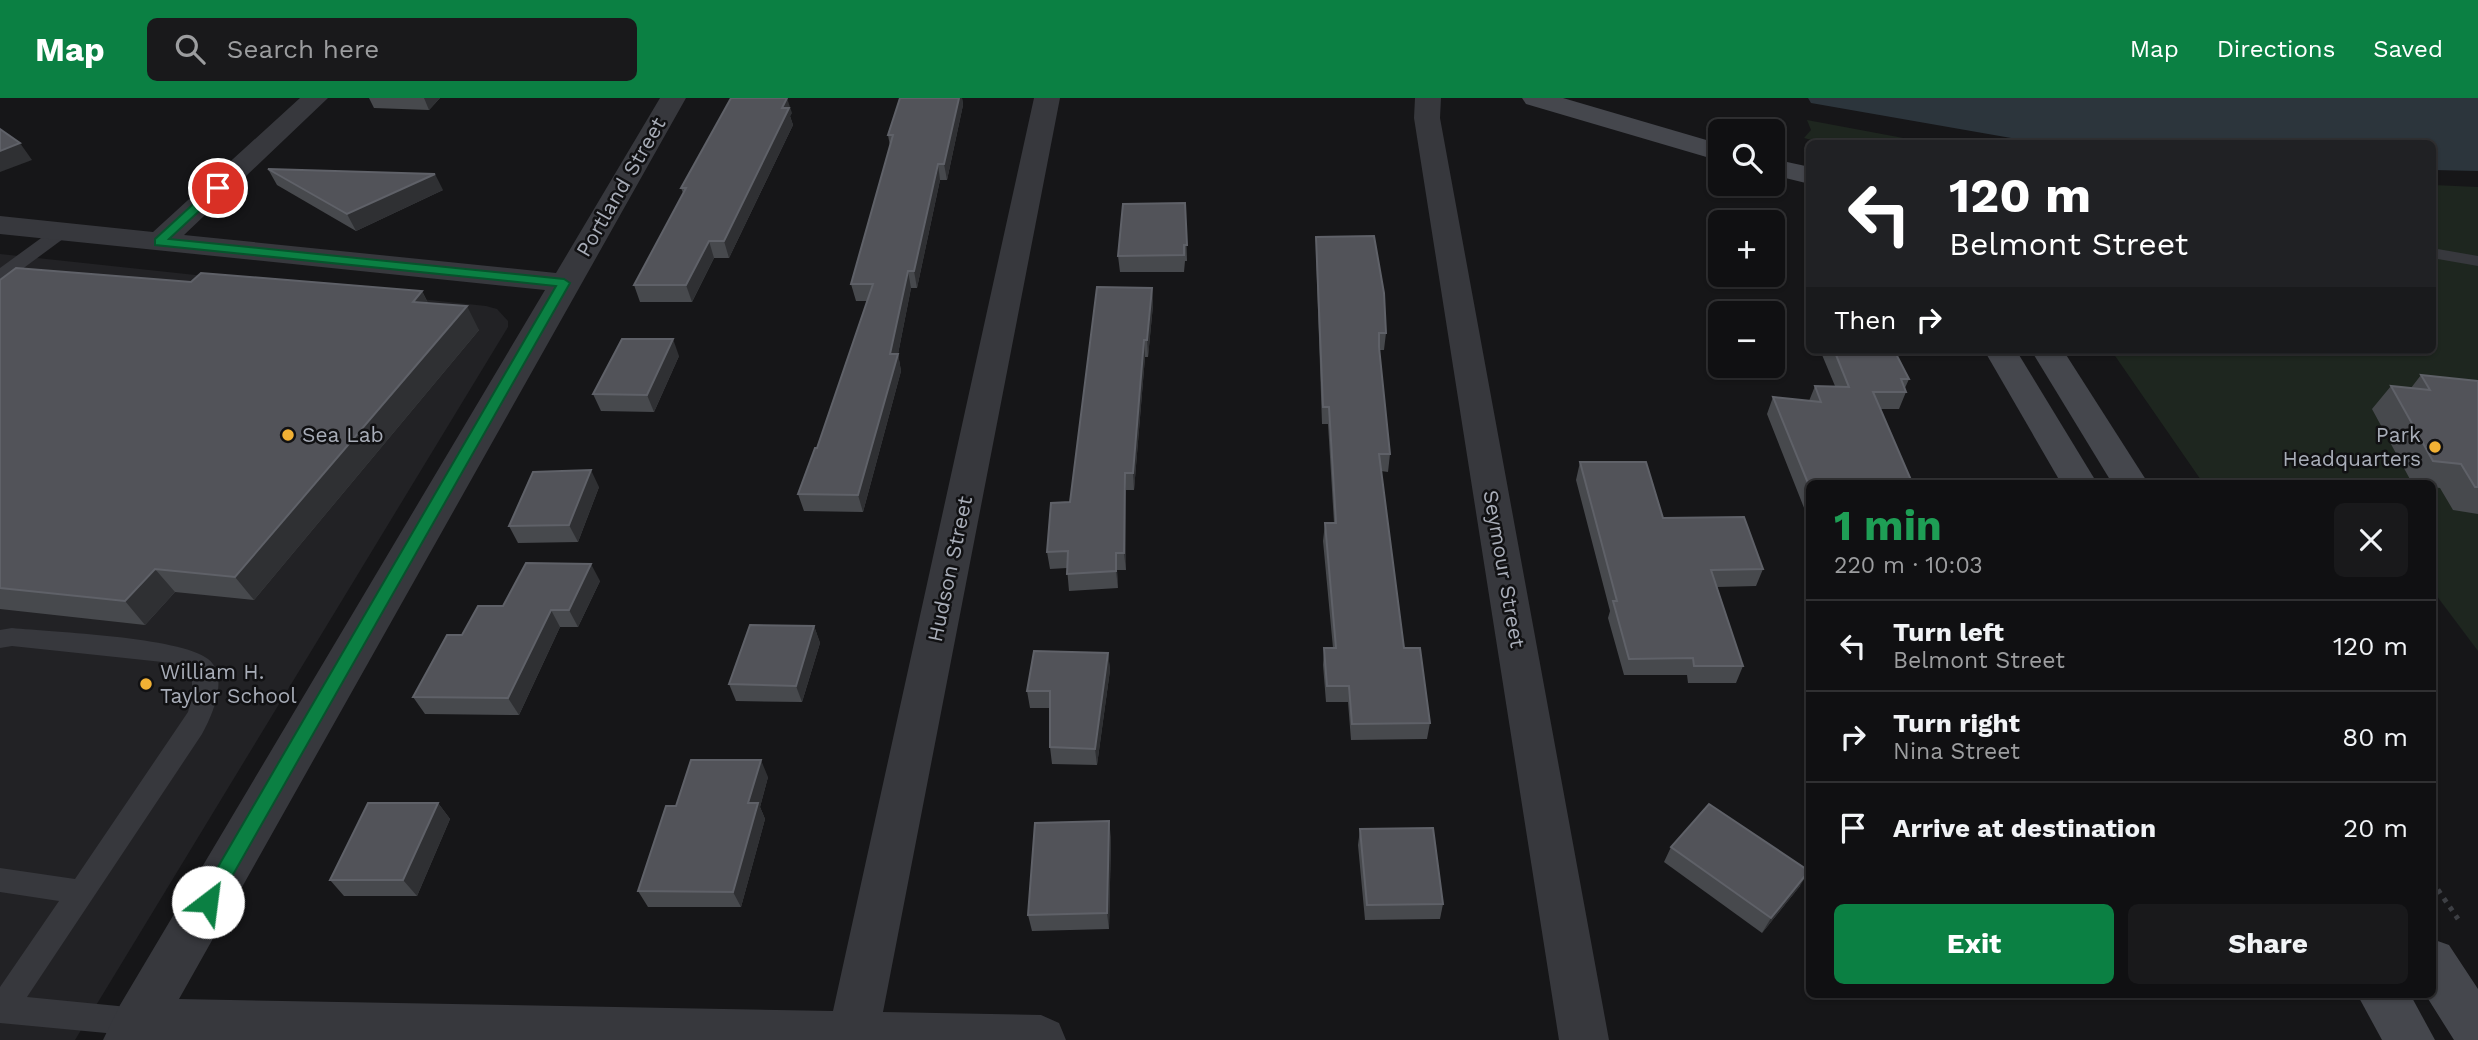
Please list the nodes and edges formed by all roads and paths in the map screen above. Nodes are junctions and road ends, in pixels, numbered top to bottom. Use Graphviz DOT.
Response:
graph roads {
  1 [pos="316,98"];
  2 [pos="673,98"];
  3 [pos="1047,98"];
  4 [pos="1428,98"];
  5 [pos="1535,98"];
  6 [pos="1708,149"];
  7 [pos="1785,170"];
  8 [pos="1806,175"];
  9 [pos="0,225"];
  10 [pos="61,232"];
  11 [pos="159,242"];
  12 [pos="2436,254"];
  13 [pos="2478,261"];
  14 [pos="0,277"];
  15 [pos="564,283"];
  16 [pos="2002,354"];
  17 [pos="2049,354"];
  18 [pos="2077,480"];
  19 [pos="2128,480"];
  20 [pos="1,638"];
  21 [pos="0,880"];
  22 [pos="81,891"];
  23 [pos="2436,897"];
  24 [pos="2448,944"];
  25 [pos="2384,998"];
  26 [pos="1,1009"];
  27 [pos="133,1031"];
  28 [pos="2478,1033"];
  29 [pos="852,1039"];
  30 [pos="1041,1040"];
  31 [pos="1584,1040"];
  32 [pos="2410,1040"];
  1 -- 11 [label="street"];
  2 -- 15 [label="street, Portland Street"];
  3 -- 29 [label="street, Hudson Street"];
  4 -- 31 [label="street, Seymour Street"];
  5 -- 6 [label="main road"];
  7 -- 8 [label="main road"];
  9 -- 10 [label="street"];
  10 -- 11 [label="street"];
  10 -- 14 [label="lane"];
  11 -- 15 [label="street"];
  12 -- 13 [label="lane"];
  15 -- 27 [label="street, Portland Street"];
  16 -- 18 [label="main road"];
  17 -- 19 [label="main road"];
  20 -- 22 [label="lane"];
  21 -- 22 [label="lane"];
  22 -- 26 [label="lane"];
  23 -- 24 [label="path"];
  24 -- 28 [label="main road"];
  25 -- 32 [label="main road"];
  26 -- 27 [label="lane"];
  27 -- 29 [label="street"];
  29 -- 30 [label="street"];
}
